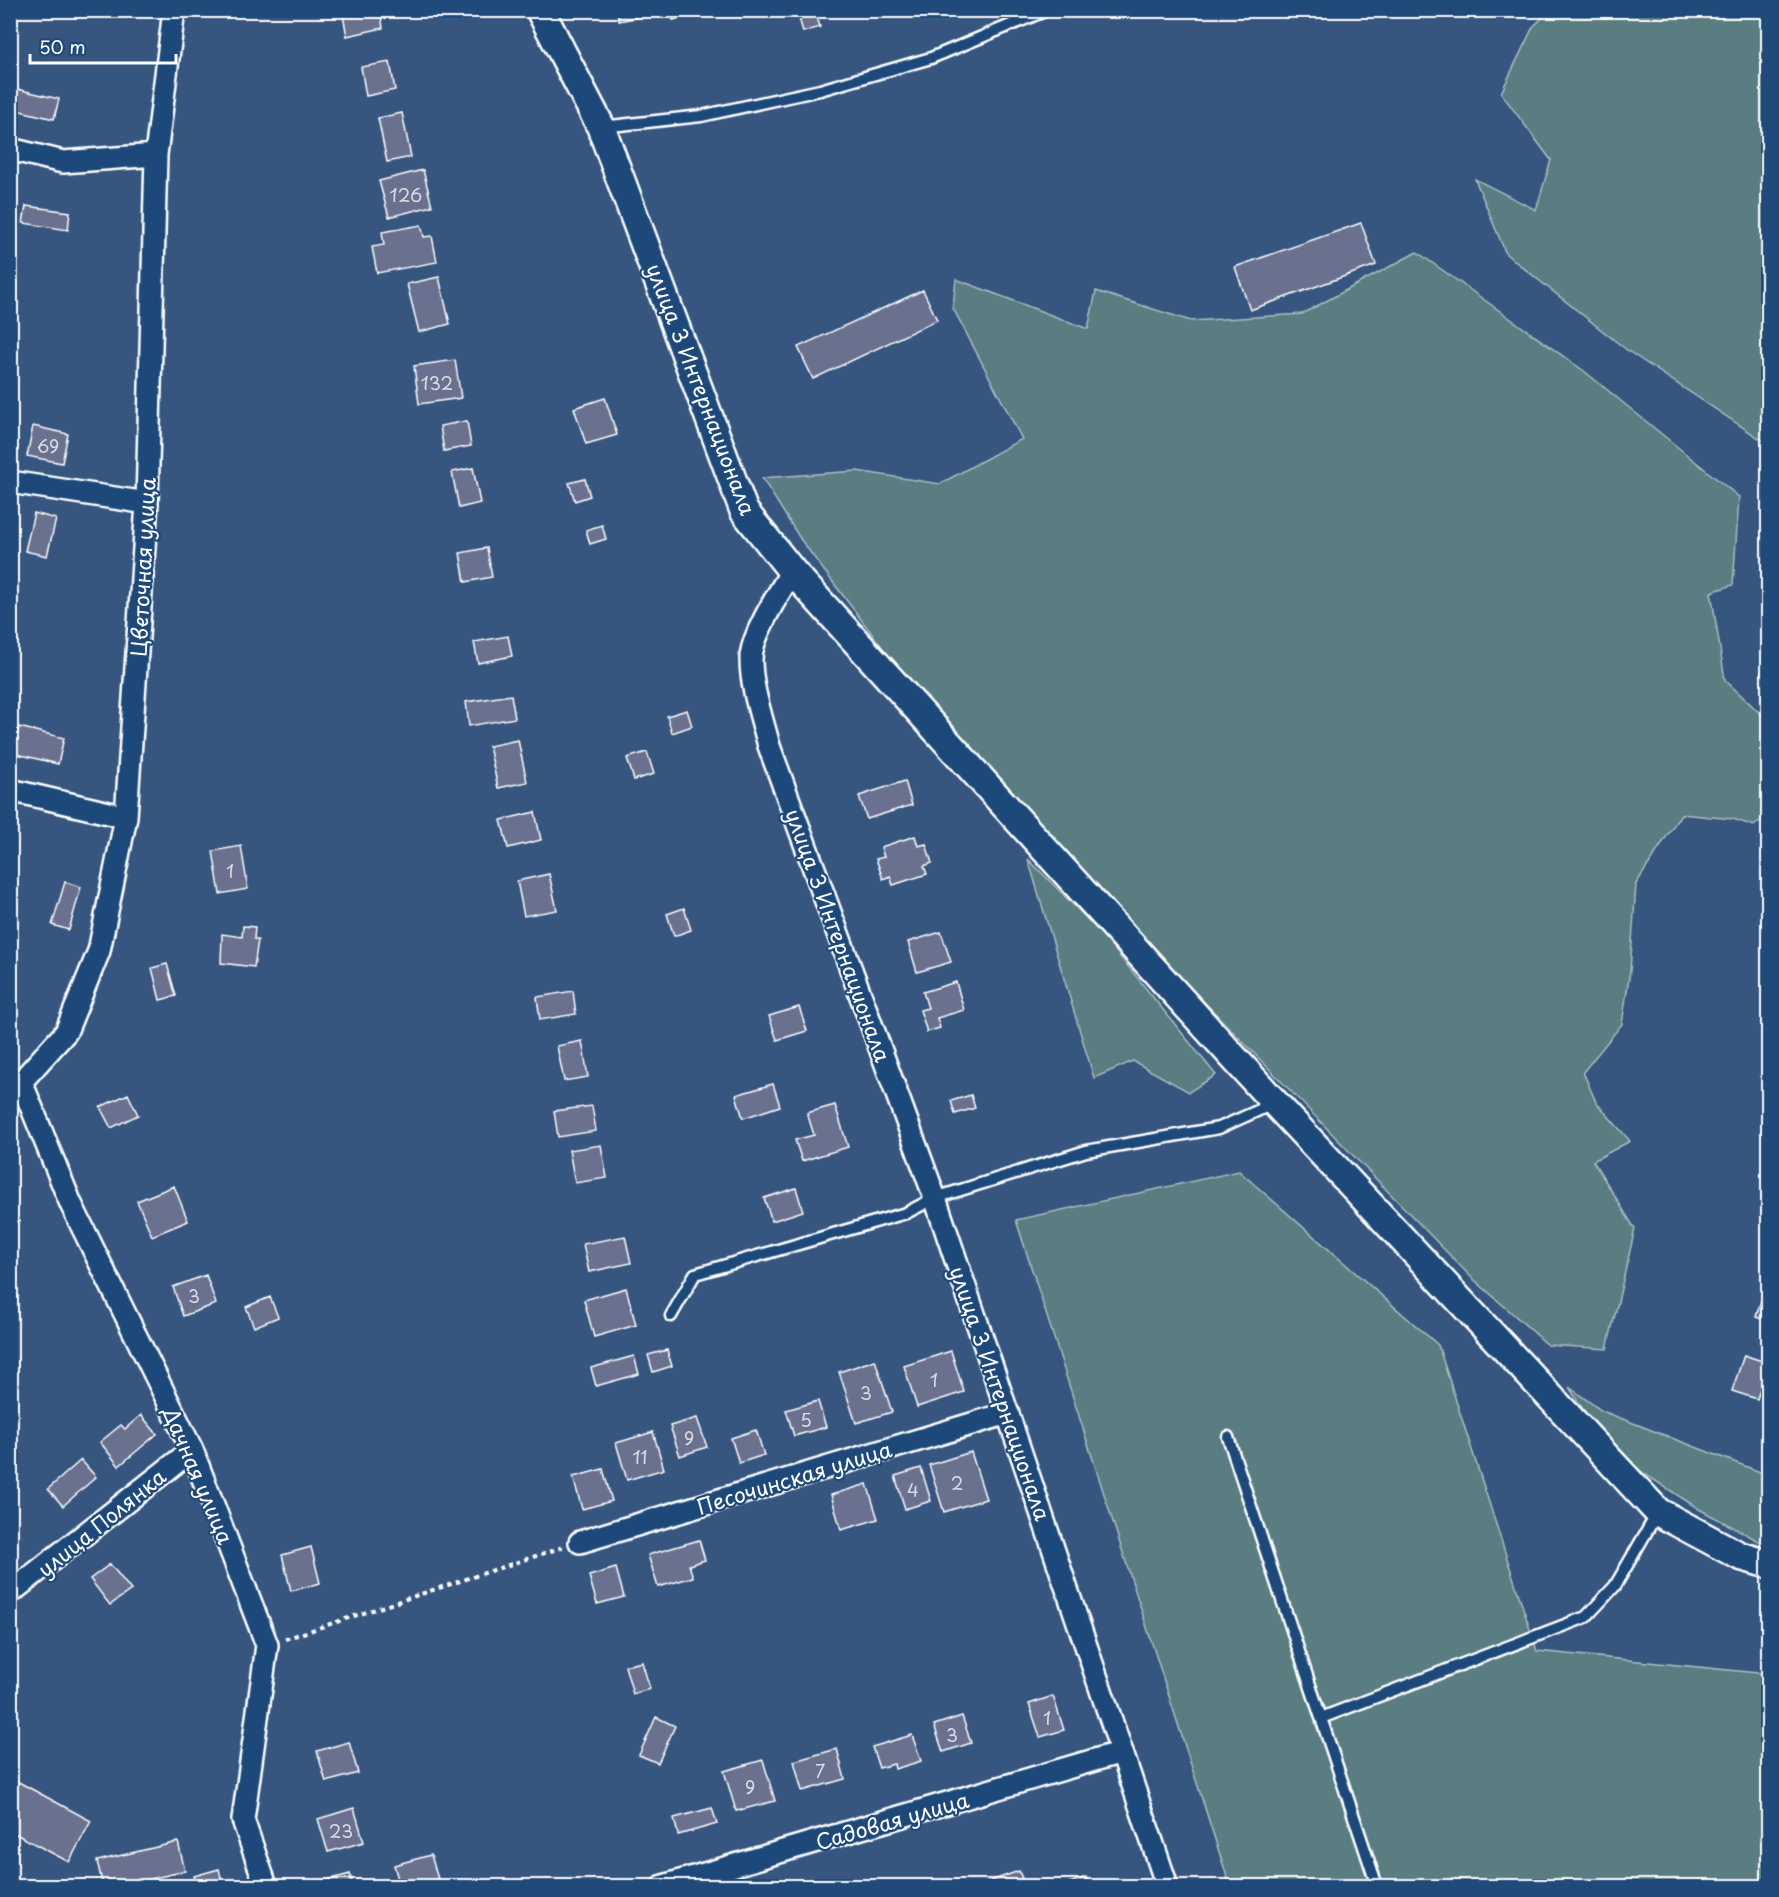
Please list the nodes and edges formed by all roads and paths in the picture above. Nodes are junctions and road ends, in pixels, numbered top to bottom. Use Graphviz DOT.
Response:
graph roads {
  1 [pos="174,10"];
  2 [pos="540,10"];
  3 [pos="1047,10"];
  4 [pos="602,127"];
  5 [pos="10,149"];
  6 [pos="156,155"];
  7 [pos="10,482"];
  8 [pos="147,502"];
  9 [pos="792,571"];
  10 [pos="10,790"];
  11 [pos="126,817"];
  12 [pos="14,1086"];
  13 [pos="1275,1103"];
  14 [pos="935,1198"];
  15 [pos="671,1316"];
  16 [pos="1008,1413"];
  17 [pos="1228,1437"];
  18 [pos="192,1450"];
  19 [pos="1658,1512"];
  20 [pos="580,1542"];
  21 [pos="1768,1564"];
  22 [pos="10,1593"];
  23 [pos="267,1645"];
  24 [pos="1321,1718"];
  25 [pos="1122,1752"];
  26 [pos="266,1887"];
  27 [pos="663,1887"];
  28 [pos="1167,1887"];
  29 [pos="1377,1887"];
  1 -- 6 [label="street, Цветочная улица"];
  2 -- 4 [label="street, улица 3 Интернационала"];
  3 -- 4 [label="lane"];
  4 -- 9 [label="street, улица 3 Интернационала"];
  5 -- 6 [label="street"];
  6 -- 8 [label="street, Цветочная улица"];
  7 -- 8 [label="street"];
  8 -- 11 [label="street, Цветочная улица"];
  9 -- 13 [label="street"];
  9 -- 14 [label="street, улица 3 Интернационала"];
  10 -- 11 [label="street"];
  11 -- 12 [label="street, Цветочная улица"];
  12 -- 18 [label="street, Дачная улица"];
  13 -- 14 [label="lane"];
  13 -- 19 [label="street"];
  14 -- 15 [label="lane"];
  14 -- 16 [label="street, улица 3 Интернационала"];
  16 -- 20 [label="street, Песочинская улица"];
  16 -- 25 [label="street, улица 3 Интернационала"];
  17 -- 24 [label="lane"];
  18 -- 22 [label="street, улица Полянка"];
  18 -- 23 [label="street, Дачная улица"];
  19 -- 21 [label="street"];
  19 -- 24 [label="lane"];
  20 -- 23 [label="path"];
  23 -- 26 [label="street, Дачная улица"];
  24 -- 29 [label="lane"];
  25 -- 27 [label="street, Садовая улица"];
  25 -- 28 [label="street, улица 3 Интернационала"];
}
